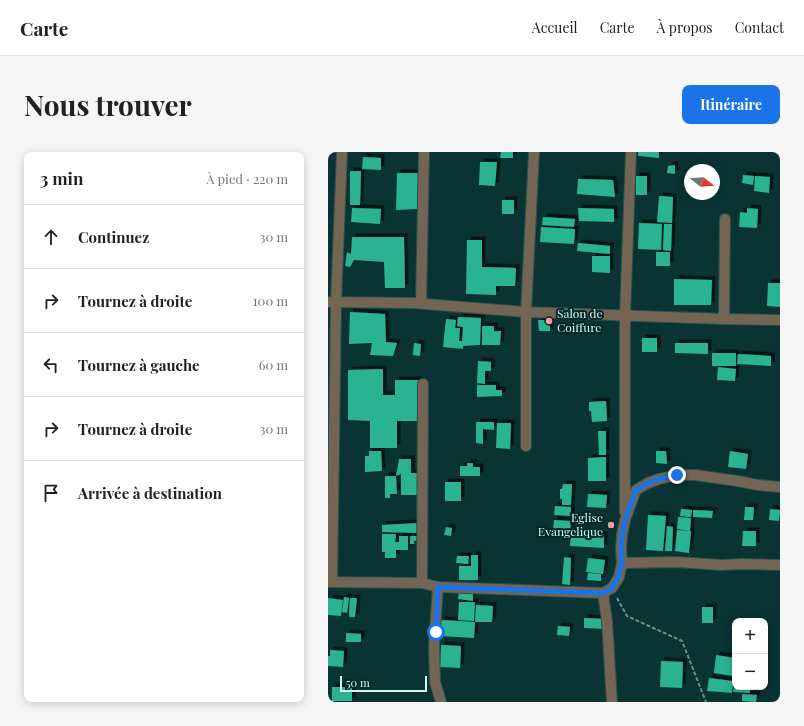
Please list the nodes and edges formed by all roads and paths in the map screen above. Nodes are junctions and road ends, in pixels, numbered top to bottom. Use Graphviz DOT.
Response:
graph roads {
  1 [pos="342,152"];
  2 [pos="424,152"];
  3 [pos="534,152"];
  4 [pos="630,152"];
  5 [pos="725,219"];
  6 [pos="332,302"];
  7 [pos="421,303"];
  8 [pos="526,312"];
  9 [pos="625,315"];
  10 [pos="724,319"];
  11 [pos="780,320"];
  12 [pos="423,384"];
  13 [pos="526,446"];
  14 [pos="780,487"];
  15 [pos="625,520"];
  16 [pos="622,563"];
  17 [pos="780,565"];
  18 [pos="330,582"];
  19 [pos="422,583"];
  20 [pos="438,587"];
  21 [pos="607,591"];
  22 [pos="441,702"];
  23 [pos="612,702"];
  24 [pos="706,702"];
  1 -- 6 [label="street"];
  2 -- 7 [label="street"];
  3 -- 8 [label="street"];
  4 -- 9 [label="street"];
  5 -- 10 [label="street"];
  6 -- 7 [label="street"];
  6 -- 18 [label="street"];
  7 -- 8 [label="street"];
  8 -- 9 [label="street"];
  8 -- 13 [label="street"];
  9 -- 10 [label="street"];
  9 -- 15 [label="street"];
  10 -- 11 [label="street"];
  12 -- 19 [label="street"];
  14 -- 15 [label="street"];
  15 -- 16 [label="street"];
  16 -- 17 [label="street"];
  16 -- 21 [label="street"];
  18 -- 19 [label="street"];
  19 -- 20 [label="street"];
  20 -- 21 [label="street"];
  20 -- 22 [label="street"];
  21 -- 23 [label="street"];
  21 -- 24 [label="path"];
}
